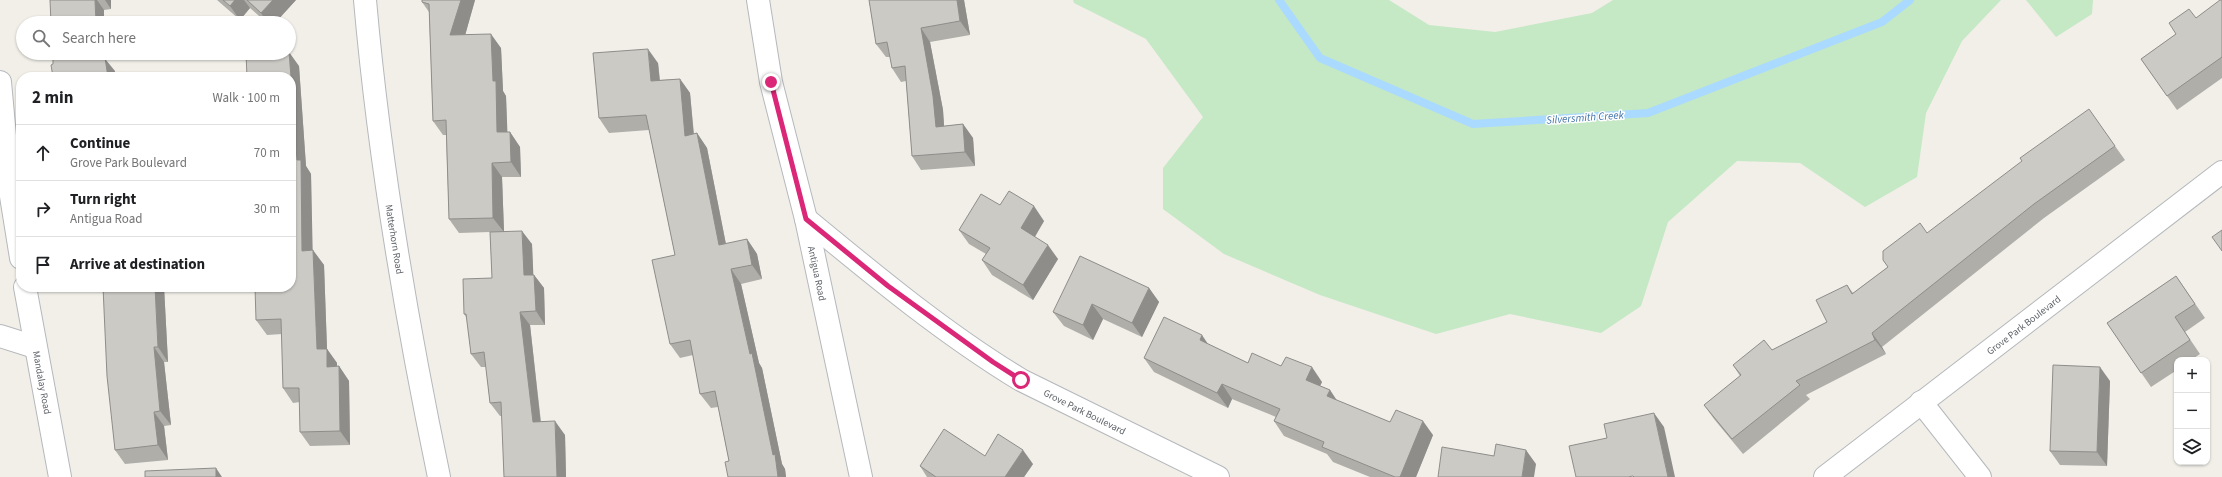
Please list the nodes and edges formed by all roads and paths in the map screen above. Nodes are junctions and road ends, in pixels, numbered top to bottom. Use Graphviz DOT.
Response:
graph roads {
  1 [pos="365,0"];
  2 [pos="758,0"];
  3 [pos="0,82"];
  4 [pos="2222,172"];
  5 [pos="806,219"];
  6 [pos="16,227"];
  7 [pos="26,292"];
  8 [pos="0,336"];
  9 [pos="35,347"];
  10 [pos="1921,402"];
  11 [pos="60,477"];
  12 [pos="439,477"];
  13 [pos="861,477"];
  14 [pos="1218,477"];
  15 [pos="1825,477"];
  16 [pos="1980,477"];
  1 -- 12 [label="street, Matterhorn Road"];
  2 -- 5 [label="street, Antigua Road"];
  3 -- 6 [label="street"];
  4 -- 10 [label="street, Grove Park Boulevard"];
  5 -- 13 [label="street, Antigua Road"];
  5 -- 14 [label="street, Grove Park Boulevard"];
  7 -- 9 [label="street, Mandalay Road"];
  8 -- 9 [label="street"];
  9 -- 11 [label="street, Mandalay Road"];
  10 -- 15 [label="street, Grove Park Boulevard"];
  10 -- 16 [label="street"];
}
